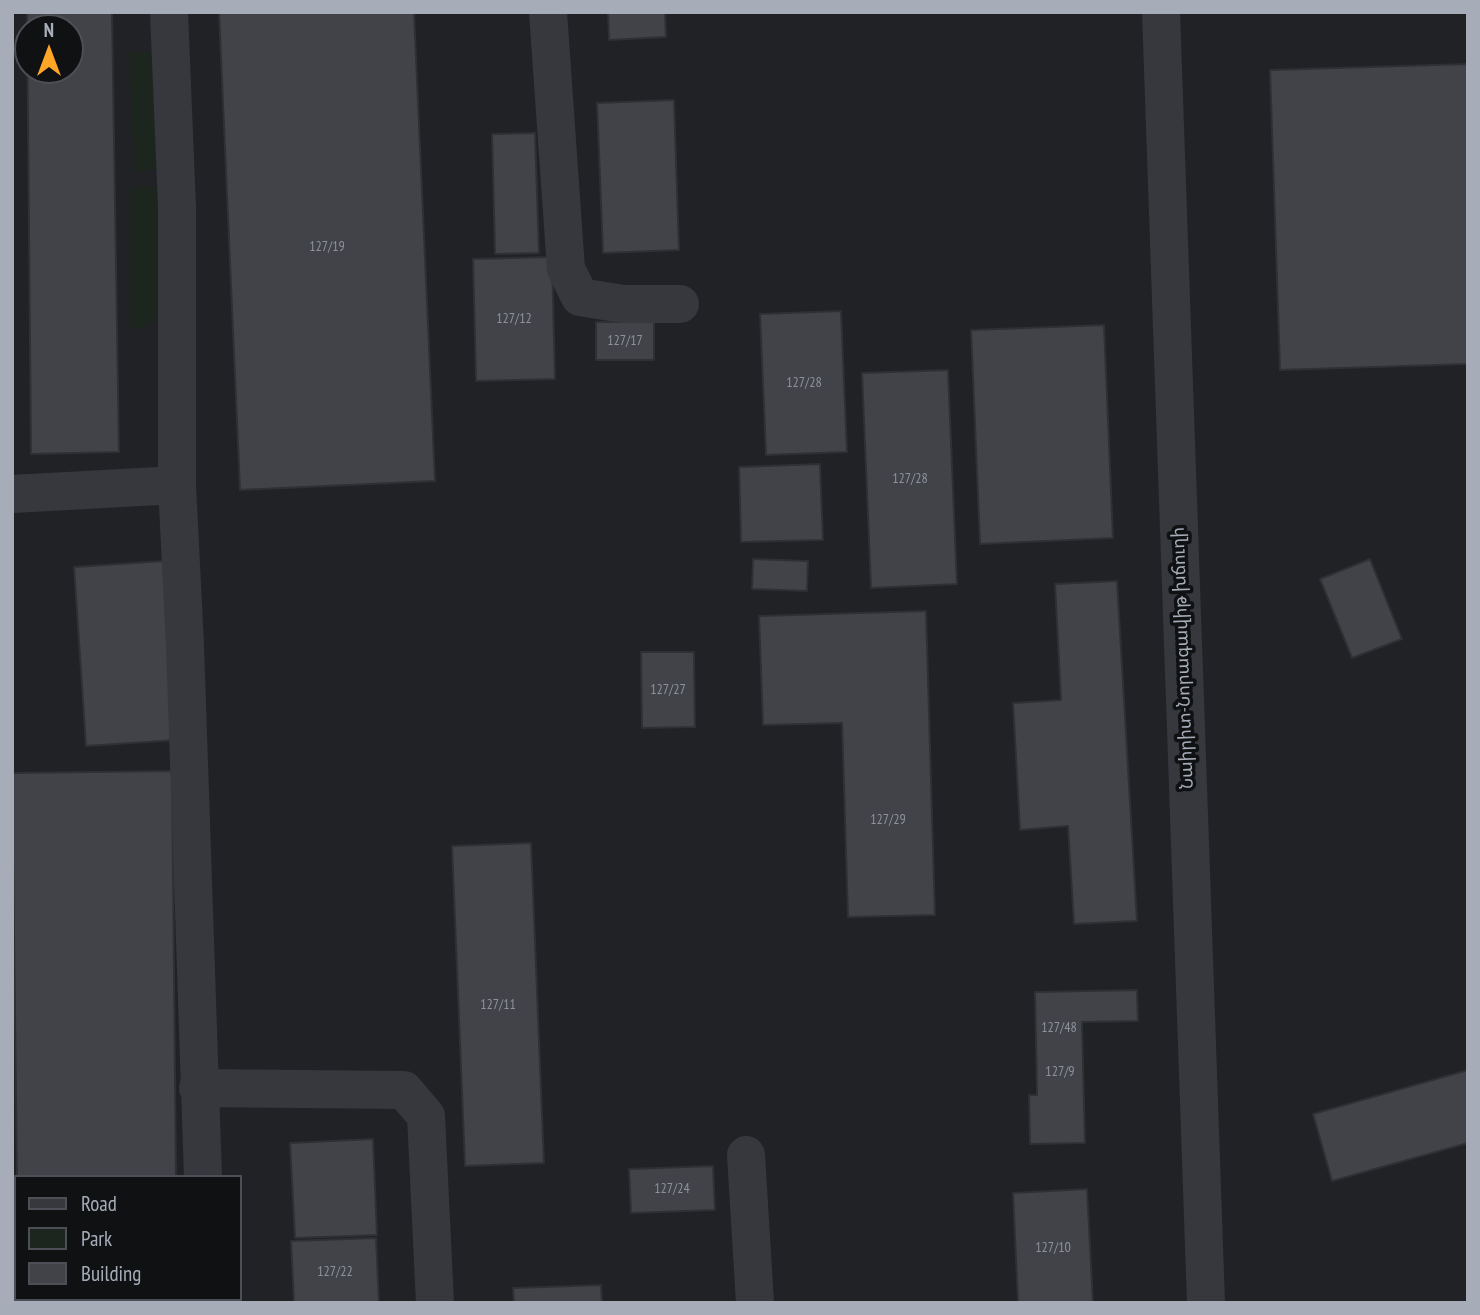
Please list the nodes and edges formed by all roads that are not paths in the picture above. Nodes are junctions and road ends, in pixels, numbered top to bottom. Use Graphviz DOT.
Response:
graph roads {
  1 [pos="169,12"];
  2 [pos="548,12"];
  3 [pos="1161,12"];
  4 [pos="680,304"];
  5 [pos="177,485"];
  6 [pos="12,494"];
  7 [pos="198,1088"];
  8 [pos="746,1155"];
  9 [pos="203,1175"];
  10 [pos="435,1303"];
  11 [pos="755,1303"];
  12 [pos="1206,1303"];
  1 -- 5 [label="street"];
  2 -- 4 [label="street"];
  3 -- 12 [label="street, Նաիրիտ-Նորագավիթ խճուղի"];
  5 -- 6 [label="street"];
  5 -- 7 [label="street"];
  7 -- 9 [label="street"];
  7 -- 10 [label="street"];
  8 -- 11 [label="street"];
}
